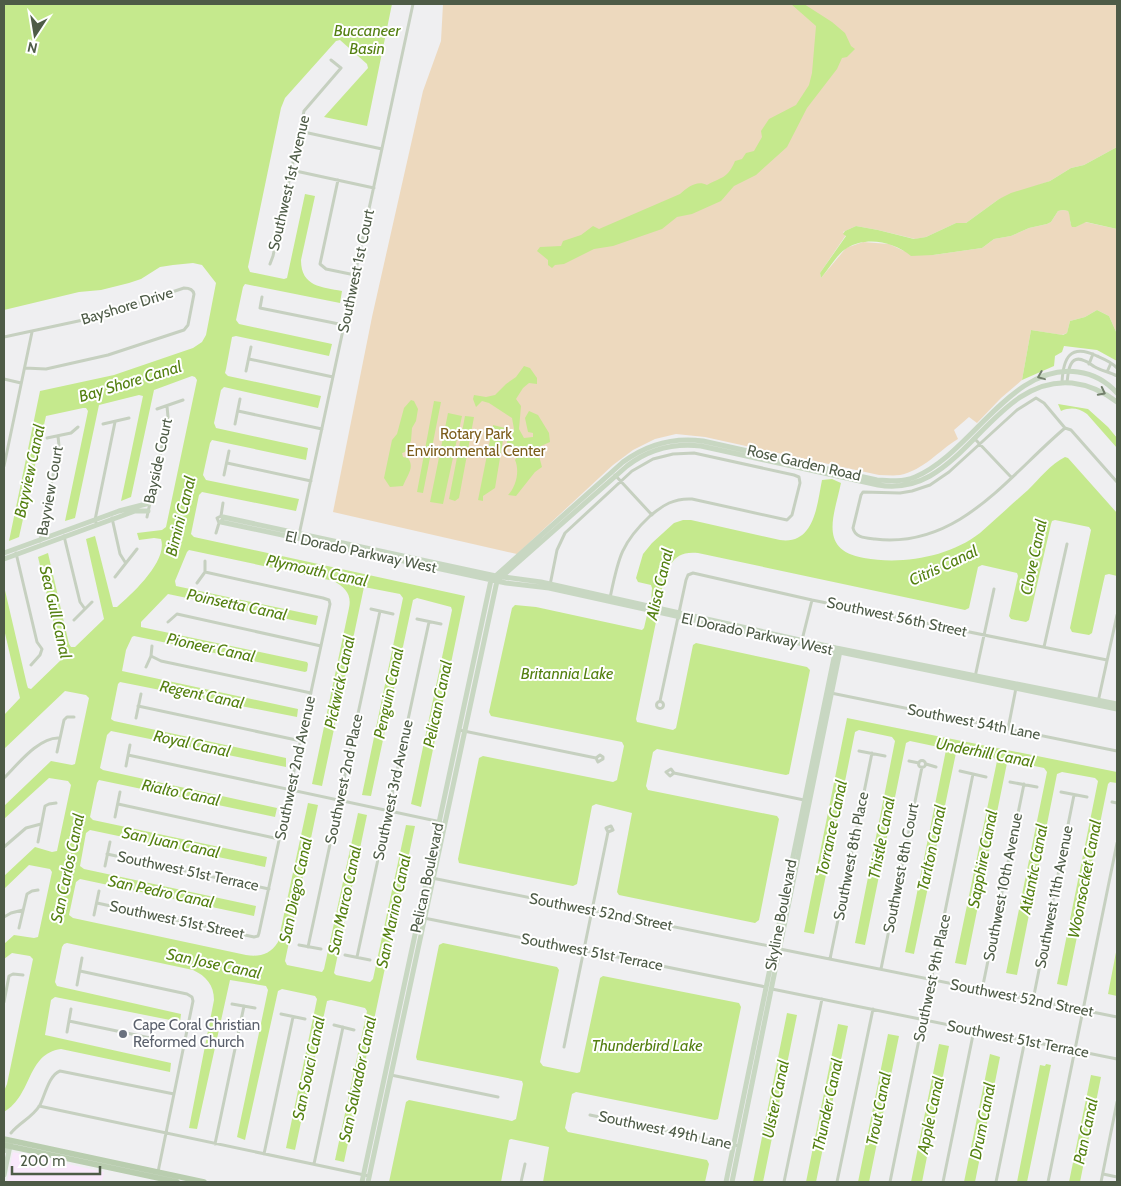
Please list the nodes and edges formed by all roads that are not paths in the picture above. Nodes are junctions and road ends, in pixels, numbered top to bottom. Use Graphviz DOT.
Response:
graph roads {
  1 [pos="412,4"];
  2 [pos="331,60"];
  3 [pos="299,132"];
  4 [pos="382,149"];
  5 [pos="291,170"];
  6 [pos="338,180"];
  7 [pos="374,188"];
  8 [pos="270,264"];
  9 [pos="355,275"];
  10 [pos="262,297"];
  11 [pos="344,325"];
  12 [pos="32,332"];
  13 [pos="4,337"];
  14 [pos="251,347"];
  15 [pos="1073,353"];
  16 [pos="1093,354"];
  17 [pos="249,359"];
  18 [pos="1076,360"];
  19 [pos="1111,362"];
  20 [pos="1089,364"];
  21 [pos="24,368"];
  22 [pos="1117,368"];
  23 [pos="246,371"];
  24 [pos="1065,371"];
  25 [pos="1107,372"];
  26 [pos="1117,376"];
  27 [pos="333,378"];
  28 [pos="4,380"];
  29 [pos="21,383"];
  30 [pos="1065,383"];
  31 [pos="1117,393"];
  32 [pos="240,399"];
  33 [pos="183,400"];
  34 [pos="1117,402"];
  35 [pos="167,406"];
  36 [pos="157,409"];
  37 [pos="238,411"];
  38 [pos="129,418"];
  39 [pos="115,422"];
  40 [pos="103,424"];
  41 [pos="235,424"];
  42 [pos="78,427"];
  43 [pos="1065,428"];
  44 [pos="322,429"];
  45 [pos="58,436"];
  46 [pos="972,436"];
  47 [pos="48,438"];
  48 [pos="980,444"];
  49 [pos="229,451"];
  50 [pos="756,456"];
  51 [pos="227,463"];
  52 [pos="4,466"];
  53 [pos="754,466"];
  54 [pos="614,473"];
  55 [pos="224,475"];
  56 [pos="1011,477"];
  57 [pos="311,481"];
  58 [pos="621,481"];
  59 [pos="907,482"];
  60 [pos="1117,482"];
  61 [pos="909,492"];
  62 [pos="150,503"];
  63 [pos="223,504"];
  64 [pos="148,514"];
  65 [pos="652,515"];
  66 [pos="111,517"];
  67 [pos="221,519"];
  68 [pos="96,522"];
  69 [pos="216,534"];
  70 [pos="63,535"];
  71 [pos="299,536"];
  72 [pos="41,543"];
  73 [pos="1067,544"];
  74 [pos="137,549"];
  75 [pos="16,552"];
  76 [pos="4,553"];
  77 [pos="4,559"];
  78 [pos="205,561"];
  79 [pos="125,562"];
  80 [pos="430,564"];
  81 [pos="205,572"];
  82 [pos="115,577"];
  83 [pos="503,577"];
  84 [pos="497,578"];
  85 [pos="491,580"];
  86 [pos="197,583"];
  87 [pos="550,586"];
  88 [pos="994,589"];
  89 [pos="610,599"];
  90 [pos="812,600"];
  91 [pos="92,602"];
  92 [pos="371,609"];
  93 [pos="85,610"];
  94 [pos="380,611"];
  95 [pos="392,614"];
  96 [pos="678,614"];
  97 [pos="1117,615"];
  98 [pos="417,619"];
  99 [pos="74,620"];
  100 [pos="168,622"];
  101 [pos="429,622"];
  102 [pos="440,624"];
  103 [pos="984,635"];
  104 [pos="802,642"];
  105 [pos="152,646"];
  106 [pos="321,646"];
  107 [pos="1044,647"];
  108 [pos="838,650"];
  109 [pos="151,656"];
  110 [pos="1107,660"];
  111 [pos="31,665"];
  112 [pos="146,666"];
  113 [pos="974,678"];
  114 [pos="1017,686"];
  115 [pos="311,693"];
  116 [pos="829,693"];
  117 [pos="141,694"];
  118 [pos="660,701"];
  119 [pos="1098,703"];
  120 [pos="1117,704"];
  121 [pos="138,706"];
  122 [pos="1117,709"];
  123 [pos="74,717"];
  124 [pos="136,718"];
  125 [pos="1008,729"];
  126 [pos="462,730"];
  127 [pos="59,738"];
  128 [pos="300,741"];
  129 [pos="130,745"];
  130 [pos="858,751"];
  131 [pos="1117,751"];
  132 [pos="56,752"];
  133 [pos="872,754"];
  134 [pos="128,756"];
  135 [pos="884,756"];
  136 [pos="596,758"];
  137 [pos="909,761"];
  138 [pos="919,763"];
  139 [pos="926,764"];
  140 [pos="126,766"];
  141 [pos="922,767"];
  142 [pos="936,767"];
  143 [pos="960,772"];
  144 [pos="674,773"];
  145 [pos="973,774"];
  146 [pos="986,777"];
  147 [pos="4,778"];
  148 [pos="1010,782"];
  149 [pos="1024,784"];
  150 [pos="1037,787"];
  151 [pos="291,790"];
  152 [pos="120,792"];
  153 [pos="1061,792"];
  154 [pos="1074,794"];
  155 [pos="1087,797"];
  156 [pos="340,800"];
  157 [pos="807,801"];
  158 [pos="1112,802"];
  159 [pos="1117,803"];
  160 [pos="56,804"];
  161 [pos="118,804"];
  162 [pos="389,811"];
  163 [pos="115,817"];
  164 [pos="442,822"];
  165 [pos="41,824"];
  166 [pos="608,832"];
  167 [pos="280,839"];
  168 [pos="38,842"];
  169 [pos="110,842"];
  170 [pos="1117,843"];
  171 [pos="4,848"];
  172 [pos="107,854"];
  173 [pos="105,866"];
  174 [pos="430,878"];
  175 [pos="269,888"];
  176 [pos="38,890"];
  177 [pos="99,890"];
  178 [pos="97,903"];
  179 [pos="23,910"];
  180 [pos="592,910"];
  181 [pos="94,916"];
  182 [pos="4,917"];
  183 [pos="422,918"];
  184 [pos="19,928"];
  185 [pos="258,936"];
  186 [pos="299,945"];
  187 [pos="308,946"];
  188 [pos="777,948"];
  189 [pos="321,949"];
  190 [pos="584,951"];
  191 [pos="345,955"];
  192 [pos="357,957"];
  193 [pos="82,958"];
  194 [pos="830,959"];
  195 [pos="370,960"];
  196 [pos="881,969"];
  197 [pos="80,971"];
  198 [pos="23,975"];
  199 [pos="932,979"];
  200 [pos="77,985"];
  201 [pos="768,988"];
  202 [pos="982,990"];
  203 [pos="822,999"];
  204 [pos="1033,1000"];
  205 [pos="4,1002"];
  206 [pos="232,1004"];
  207 [pos="244,1006"];
  208 [pos="255,1008"];
  209 [pos="72,1009"];
  210 [pos="873,1009"];
  211 [pos="1084,1010"];
  212 [pos="281,1014"];
  213 [pos="293,1017"];
  214 [pos="1117,1017"];
  215 [pos="305,1019"];
  216 [pos="69,1020"];
  217 [pos="923,1020"];
  218 [pos="334,1025"];
  219 [pos="342,1027"];
  220 [pos="354,1030"];
  221 [pos="974,1030"];
  222 [pos="67,1032"];
  223 [pos="1024,1040"];
  224 [pos="184,1045"];
  225 [pos="564,1048"];
  226 [pos="1075,1050"];
  227 [pos="1117,1059"];
  228 [pos="388,1075"];
  229 [pos="174,1094"];
  230 [pos="498,1097"];
  231 [pos="1117,1102"];
  232 [pos="39,1106"];
  233 [pos="590,1115"];
  234 [pos="1116,1118"];
  235 [pos="12,1133"];
  236 [pos="166,1133"];
  237 [pos="6,1144"];
  238 [pos="215,1144"];
  239 [pos="737,1145"];
  240 [pos="264,1154"];
  241 [pos="70,1160"];
  242 [pos="106,1162"];
  243 [pos="314,1164"];
  244 [pos="525,1164"];
  245 [pos="122,1171"];
  246 [pos="157,1173"];
  247 [pos="1103,1174"];
  248 [pos="4,1175"];
  249 [pos="1117,1177"];
  250 [pos="367,1178"];
  251 [pos="178,1182"];
  252 [pos="190,1182"];
  253 [pos="204,1182"];
  254 [pos="362,1182"];
  255 [pos="521,1182"];
  256 [pos="726,1182"];
  257 [pos="732,1182"];
  258 [pos="784,1182"];
  259 [pos="837,1182"];
  260 [pos="890,1182"];
  261 [pos="943,1182"];
  262 [pos="996,1182"];
  263 [pos="1048,1182"];
  264 [pos="1101,1182"];
  1 -- 4 [label="street, Southwest 1st Court"];
  2 -- 3 [label="street, Southwest 1st Avenue"];
  3 -- 4 [label="street"];
  3 -- 5 [label="street, Southwest 1st Avenue"];
  4 -- 7 [label="street, Southwest 1st Court"];
  5 -- 6 [label="street"];
  5 -- 8 [label="street, Southwest 1st Avenue"];
  6 -- 7 [label="street"];
  6 -- 9 [label="street"];
  7 -- 9 [label="street, Southwest 1st Court"];
  9 -- 11 [label="street, Southwest 1st Court"];
  10 -- 11 [label="street"];
  11 -- 27 [label="street, Southwest 1st Court"];
  12 -- 13 [label="street, Bayshore Drive"];
  12 -- 21 [label="street"];
  12 -- 21 [label="street, Bayshore Drive"];
  14 -- 17 [label="street"];
  15 -- 16 [label="street"];
  15 -- 18 [label="street"];
  15 -- 24 [label="street"];
  16 -- 19 [label="street"];
  16 -- 20 [label="street"];
  17 -- 23 [label="street"];
  17 -- 27 [label="street"];
  18 -- 20 [label="street"];
  18 -- 24 [label="street"];
  19 -- 22 [label="street"];
  19 -- 25 [label="street"];
  20 -- 25 [label="street"];
  21 -- 29 [label="street"];
  24 -- 30 [label="street"];
  24 -- 31 [label="street, Rose Garden Road"];
  24 -- 46 [label="street, Rose Garden Road, one-way"];
  25 -- 26 [label="street"];
  27 -- 44 [label="street, Southwest 1st Court"];
  28 -- 29 [label="street"];
  29 -- 52 [label="street"];
  30 -- 34 [label="street, Rose Garden Road, one-way"];
  30 -- 46 [label="street, Rose Garden Road"];
  32 -- 37 [label="street"];
  33 -- 35 [label="street, Bayside Court"];
  35 -- 36 [label="street, Bayside Court"];
  35 -- 62 [label="street, Bayside Court"];
  37 -- 41 [label="street"];
  37 -- 44 [label="street"];
  38 -- 39 [label="street"];
  39 -- 40 [label="street"];
  39 -- 68 [label="street"];
  42 -- 45 [label="street, Bayview Court"];
  43 -- 48 [label="street, Rose Garden Road"];
  43 -- 56 [label="street"];
  43 -- 60 [label="street"];
  44 -- 57 [label="street, Southwest 1st Court"];
  45 -- 47 [label="street, Bayview Court"];
  45 -- 72 [label="street, Bayview Court"];
  46 -- 48 [label="street"];
  46 -- 59 [label="street, Rose Garden Road"];
  48 -- 56 [label="street"];
  48 -- 61 [label="street, Rose Garden Road"];
  49 -- 51 [label="street"];
  50 -- 53 [label="street"];
  50 -- 54 [label="street, Rose Garden Road"];
  50 -- 59 [label="street, Rose Garden Road"];
  51 -- 55 [label="street"];
  51 -- 57 [label="street"];
  53 -- 58 [label="street, Rose Garden Road"];
  53 -- 65 [label="street, Rose Garden Road"];
  54 -- 58 [label="street"];
  54 -- 83 [label="street, Rose Garden Road"];
  54 -- 84 [label="street, Rose Garden Road"];
  56 -- 61 [label="street, Rose Garden Road"];
  57 -- 71 [label="street, Southwest 1st Court"];
  58 -- 65 [label="street"];
  58 -- 87 [label="street, Rose Garden Road"];
  59 -- 61 [label="street"];
  62 -- 64 [label="street, Bayside Court"];
  62 -- 66 [label="street"];
  63 -- 67 [label="street"];
  64 -- 66 [label="street"];
  65 -- 89 [label="street"];
  66 -- 68 [label="street"];
  66 -- 79 [label="street"];
  67 -- 69 [label="street"];
  67 -- 71 [label="street, El Dorado Parkway West"];
  68 -- 70 [label="street"];
  70 -- 72 [label="street"];
  70 -- 93 [label="street"];
  71 -- 80 [label="street, El Dorado Parkway West"];
  72 -- 75 [label="street"];
  73 -- 107 [label="street"];
  74 -- 79 [label="street"];
  75 -- 76 [label="street"];
  75 -- 77 [label="street"];
  75 -- 111 [label="street"];
  78 -- 81 [label="street"];
  79 -- 82 [label="street"];
  80 -- 84 [label="street, El Dorado Parkway West"];
  80 -- 85 [label="street, El Dorado Parkway West"];
  81 -- 86 [label="street"];
  81 -- 106 [label="street, Southwest 2nd Avenue"];
  83 -- 84 [label="street, El Dorado Parkway West"];
  83 -- 87 [label="street, El Dorado Parkway West"];
  84 -- 85 [label="street"];
  84 -- 87 [label="street, El Dorado Parkway West"];
  84 -- 126 [label="street, Pelican Boulevard"];
  85 -- 126 [label="street, Pelican Boulevard"];
  87 -- 89 [label="street, El Dorado Parkway West"];
  88 -- 103 [label="street"];
  89 -- 96 [label="street, El Dorado Parkway West"];
  90 -- 96 [label="street, Southwest 56th Street"];
  90 -- 103 [label="street, Southwest 56th Street"];
  90 -- 104 [label="street"];
  91 -- 93 [label="street"];
  92 -- 94 [label="street"];
  93 -- 99 [label="street"];
  94 -- 95 [label="street"];
  94 -- 156 [label="street, Southwest 2nd Place"];
  96 -- 104 [label="street, El Dorado Parkway West"];
  96 -- 118 [label="street"];
  97 -- 110 [label="street"];
  98 -- 101 [label="street"];
  100 -- 106 [label="street"];
  101 -- 102 [label="street"];
  101 -- 162 [label="street, Southwest 3rd Avenue"];
  103 -- 107 [label="street, Southwest 56th Street"];
  103 -- 113 [label="street"];
  104 -- 108 [label="street, El Dorado Parkway West"];
  105 -- 109 [label="street"];
  106 -- 115 [label="street, Southwest 2nd Avenue"];
  107 -- 110 [label="street, Southwest 56th Street"];
  108 -- 113 [label="street, El Dorado Parkway West"];
  108 -- 116 [label="street, Skyline Boulevard"];
  109 -- 112 [label="street"];
  109 -- 115 [label="street"];
  110 -- 119 [label="street"];
  113 -- 114 [label="street, El Dorado Parkway West"];
  114 -- 119 [label="street, El Dorado Parkway West"];
  114 -- 125 [label="street"];
  115 -- 128 [label="street, Southwest 2nd Avenue"];
  116 -- 125 [label="street, Southwest 54th Lane"];
  116 -- 157 [label="street, Skyline Boulevard"];
  117 -- 121 [label="street"];
  119 -- 120 [label="street, El Dorado Parkway West"];
  119 -- 122 [label="street, El Dorado Parkway West"];
  121 -- 124 [label="street"];
  121 -- 128 [label="street"];
  123 -- 127 [label="street"];
  125 -- 131 [label="street, Southwest 54th Lane"];
  126 -- 136 [label="street"];
  126 -- 164 [label="street, Pelican Boulevard"];
  127 -- 132 [label="street"];
  127 -- 147 [label="street"];
  128 -- 151 [label="street, Southwest 2nd Avenue"];
  129 -- 134 [label="street"];
  130 -- 133 [label="street"];
  133 -- 135 [label="street"];
  133 -- 194 [label="street, Southwest 8th Place"];
  134 -- 140 [label="street"];
  134 -- 151 [label="street"];
  137 -- 138 [label="street"];
  138 -- 139 [label="street"];
  138 -- 141 [label="street"];
  139 -- 141 [label="street"];
  139 -- 142 [label="street"];
  141 -- 196 [label="street, Southwest 8th Court"];
  143 -- 145 [label="street"];
  144 -- 157 [label="street"];
  145 -- 146 [label="street"];
  145 -- 199 [label="street, Southwest 9th Place"];
  148 -- 149 [label="street"];
  149 -- 150 [label="street"];
  149 -- 202 [label="street, Southwest 10th Avenue"];
  151 -- 156 [label="street"];
  151 -- 167 [label="street, Southwest 2nd Avenue"];
  152 -- 161 [label="street"];
  153 -- 154 [label="street"];
  154 -- 155 [label="street"];
  154 -- 204 [label="street, Southwest 11th Avenue"];
  156 -- 162 [label="street"];
  156 -- 187 [label="street, Southwest 2nd Place"];
  157 -- 188 [label="street, Skyline Boulevard"];
  158 -- 159 [label="street"];
  160 -- 165 [label="street"];
  161 -- 163 [label="street"];
  161 -- 167 [label="street"];
  162 -- 164 [label="street"];
  162 -- 192 [label="street, Southwest 3rd Avenue"];
  164 -- 174 [label="street, Pelican Boulevard"];
  165 -- 168 [label="street"];
  165 -- 171 [label="street"];
  166 -- 180 [label="street"];
  167 -- 175 [label="street, Southwest 2nd Avenue"];
  169 -- 172 [label="street, Southwest 51st Terrace"];
  170 -- 211 [label="street"];
  172 -- 173 [label="street, Southwest 51st Terrace"];
  172 -- 175 [label="street, Southwest 51st Terrace"];
  174 -- 180 [label="street, Southwest 52nd Street"];
  174 -- 183 [label="street, Pelican Boulevard"];
  175 -- 185 [label="street, Southwest 2nd Avenue"];
  176 -- 179 [label="street"];
  177 -- 178 [label="street, Southwest 51st Street"];
  178 -- 181 [label="street, Southwest 51st Street"];
  178 -- 185 [label="street, Southwest 51st Street"];
  179 -- 182 [label="street"];
  179 -- 184 [label="street"];
  180 -- 188 [label="street, Southwest 52nd Street"];
  180 -- 190 [label="street"];
  183 -- 190 [label="street, Southwest 51st Terrace"];
  183 -- 228 [label="street, Pelican Boulevard"];
  186 -- 187 [label="street"];
  187 -- 189 [label="street"];
  188 -- 194 [label="street, Southwest 52nd Street"];
  188 -- 201 [label="street, Skyline Boulevard"];
  190 -- 201 [label="street, Southwest 51st Terrace"];
  190 -- 225 [label="street"];
  191 -- 192 [label="street"];
  192 -- 195 [label="street"];
  193 -- 197 [label="street"];
  194 -- 196 [label="street, Southwest 52nd Street"];
  196 -- 199 [label="street, Southwest 52nd Street"];
  197 -- 200 [label="street"];
  197 -- 224 [label="street"];
  198 -- 205 [label="street"];
  199 -- 202 [label="street, Southwest 52nd Street"];
  199 -- 217 [label="street, Southwest 9th Place"];
  201 -- 203 [label="street, Southwest 51st Terrace"];
  201 -- 239 [label="street, Skyline Boulevard"];
  202 -- 204 [label="street, Southwest 52nd Street"];
  203 -- 210 [label="street, Southwest 51st Terrace"];
  203 -- 258 [label="street"];
  204 -- 211 [label="street, Southwest 52nd Street"];
  206 -- 207 [label="street"];
  207 -- 208 [label="street"];
  207 -- 238 [label="street"];
  209 -- 216 [label="street"];
  210 -- 217 [label="street, Southwest 51st Terrace"];
  210 -- 259 [label="street"];
  211 -- 214 [label="street, Southwest 52nd Street"];
  211 -- 226 [label="street"];
  212 -- 213 [label="street"];
  213 -- 215 [label="street"];
  213 -- 240 [label="street"];
  216 -- 222 [label="street"];
  216 -- 224 [label="street"];
  217 -- 221 [label="street, Southwest 51st Terrace"];
  217 -- 260 [label="street, Southwest 9th Place"];
  218 -- 219 [label="street"];
  219 -- 220 [label="street"];
  219 -- 243 [label="street"];
  221 -- 223 [label="street, Southwest 51st Terrace"];
  221 -- 261 [label="street"];
  223 -- 226 [label="street, Southwest 51st Terrace"];
  223 -- 262 [label="street"];
  224 -- 229 [label="street"];
  226 -- 227 [label="street, Southwest 51st Terrace"];
  226 -- 263 [label="street"];
  228 -- 230 [label="street"];
  228 -- 250 [label="street, Pelican Boulevard"];
  229 -- 232 [label="street"];
  229 -- 236 [label="street"];
  231 -- 234 [label="street"];
  232 -- 235 [label="street"];
  232 -- 236 [label="street"];
  233 -- 239 [label="street, Southwest 49th Lane"];
  234 -- 247 [label="street"];
  236 -- 238 [label="street"];
  236 -- 246 [label="street"];
  237 -- 241 [label="main road"];
  237 -- 242 [label="main road"];
  237 -- 248 [label="street"];
  238 -- 240 [label="street"];
  239 -- 256 [label="street, Skyline Boulevard"];
  239 -- 257 [label="street, Skyline Boulevard"];
  240 -- 243 [label="street"];
  241 -- 242 [label="main road"];
  241 -- 245 [label="main road"];
  242 -- 246 [label="main road"];
  243 -- 250 [label="street"];
  244 -- 255 [label="street"];
  245 -- 246 [label="main road"];
  245 -- 251 [label="main road"];
  246 -- 253 [label="main road"];
  247 -- 249 [label="street"];
  247 -- 264 [label="street"];
  250 -- 254 [label="street, Pelican Boulevard"];
  251 -- 252 [label="main road"];
}
